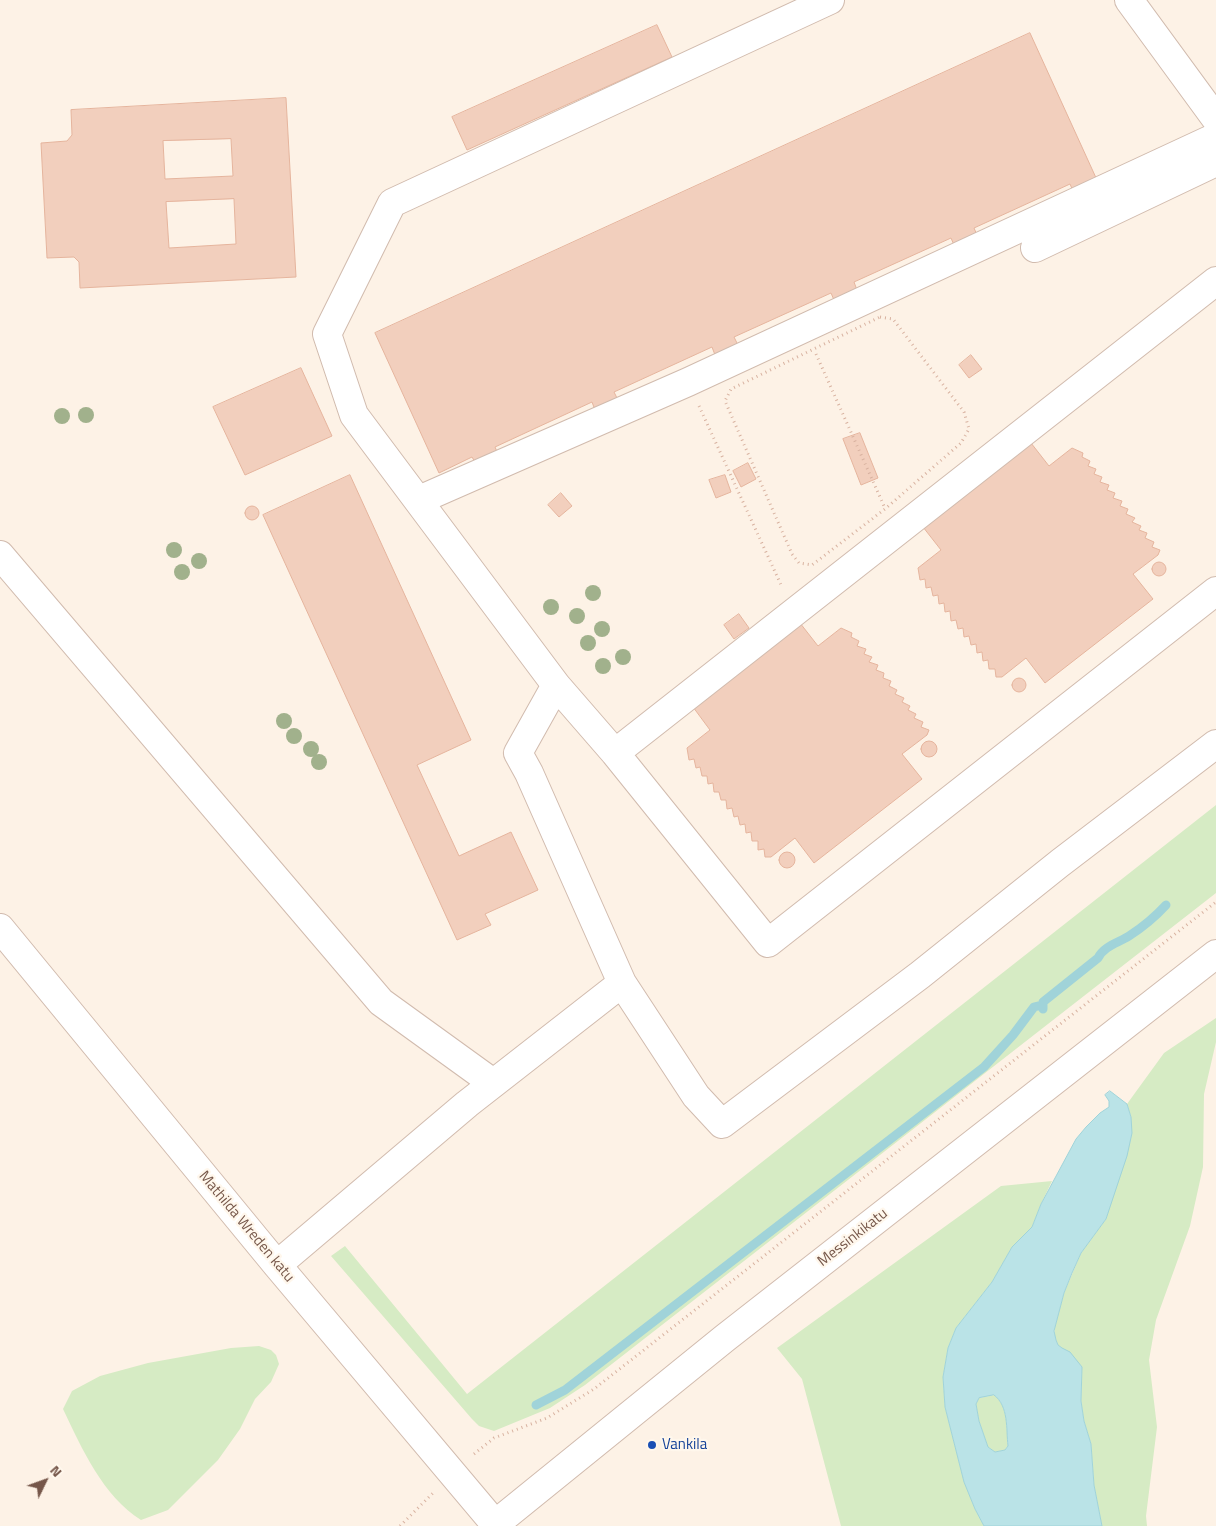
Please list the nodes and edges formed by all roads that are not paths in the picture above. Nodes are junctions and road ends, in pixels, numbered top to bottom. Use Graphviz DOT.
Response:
graph roads {
  1 [pos="830,0"];
  2 [pos="1129,0"];
  3 [pos="1216,119"];
  4 [pos="1216,137"];
  5 [pos="1216,162"];
  6 [pos="1035,248"];
  7 [pos="1216,281"];
  8 [pos="419,500"];
  9 [pos="0,555"];
  10 [pos="1216,590"];
  11 [pos="556,685"];
  12 [pos="1216,744"];
  13 [pos="615,754"];
  14 [pos="0,928"];
  15 [pos="1216,954"];
  16 [pos="622,983"];
  17 [pos="493,1083"];
  18 [pos="277,1265"];
  19 [pos="494,1525"];
  1 -- 8 [label="street"];
  2 -- 3 [label="street"];
  4 -- 8 [label="street"];
  5 -- 6 [label="street"];
  7 -- 13 [label="street"];
  8 -- 11 [label="street"];
  9 -- 17 [label="street"];
  10 -- 13 [label="street"];
  11 -- 13 [label="street"];
  11 -- 16 [label="street"];
  12 -- 16 [label="street"];
  14 -- 18 [label="street, Mathilda Wreden katu"];
  15 -- 19 [label="street, Messinkikatu"];
  16 -- 17 [label="street"];
  17 -- 18 [label="street"];
  18 -- 19 [label="street, Mathilda Wreden katu"];
}
